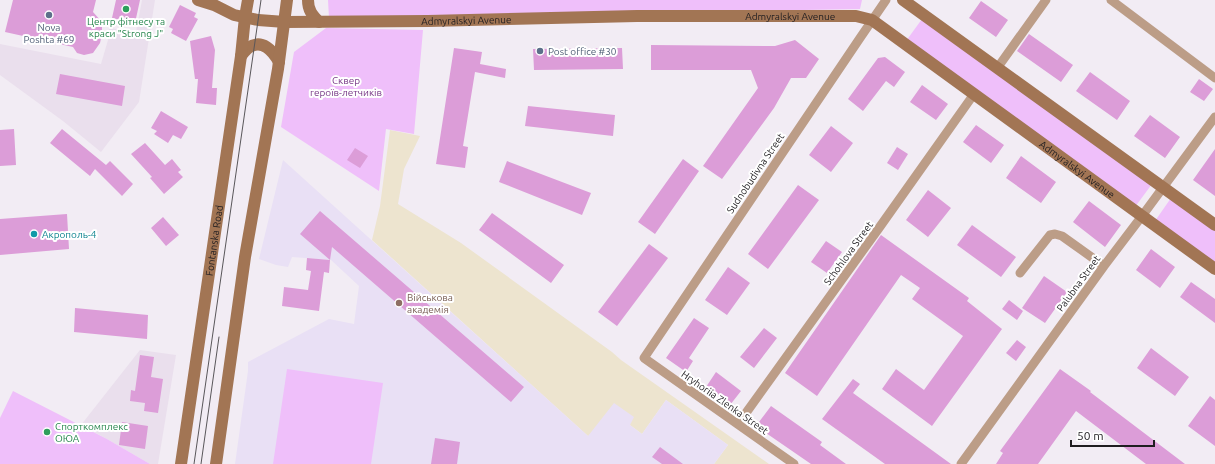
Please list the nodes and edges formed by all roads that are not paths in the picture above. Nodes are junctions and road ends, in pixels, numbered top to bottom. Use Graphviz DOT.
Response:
graph roads {
  1 [pos="198,0"];
  2 [pos="248,0"];
  3 [pos="287,0"];
  4 [pos="308,0"];
  5 [pos="886,0"];
  6 [pos="903,0"];
  7 [pos="1046,0"];
  8 [pos="1111,0"];
  9 [pos="245,17"];
  10 [pos="872,20"];
  11 [pos="285,22"];
  12 [pos="319,22"];
  13 [pos="242,56"];
  14 [pos="279,62"];
  15 [pos="998,68"];
  16 [pos="1215,78"];
  17 [pos="974,94"];
  18 [pos="1215,117"];
  19 [pos="1163,187"];
  20 [pos="1142,216"];
  21 [pos="1215,225"];
  22 [pos="1104,266"];
  23 [pos="1215,269"];
  24 [pos="1020,273"];
  25 [pos="644,358"];
  26 [pos="738,424"];
  27 [pos="181,464"];
  28 [pos="216,464"];
  29 [pos="794,464"];
  30 [pos="961,464"];
  1 -- 9 [label="main road, Admyralskyi Avenue"];
  2 -- 9 [label="main road, Fontanska Road"];
  3 -- 11 [label="main road"];
  4 -- 12 [label="main road"];
  5 -- 10 [label="street, Sudnobudivna Street"];
  6 -- 15 [label="main road"];
  7 -- 15 [label="street"];
  8 -- 16 [label="street"];
  9 -- 11 [label="main road, Admyralskyi Avenue"];
  9 -- 13 [label="main road, Fontanska Road"];
  10 -- 12 [label="main road, Admyralskyi Avenue"];
  10 -- 17 [label="main road, Admyralskyi Avenue"];
  10 -- 25 [label="street, Sudnobudivna Street"];
  11 -- 12 [label="main road, Admyralskyi Avenue"];
  11 -- 14 [label="main road"];
  13 -- 14 [label="main road"];
  13 -- 27 [label="main road, Fontanska Road"];
  14 -- 28 [label="main road"];
  15 -- 19 [label="main road"];
  17 -- 20 [label="main road, Admyralskyi Avenue"];
  17 -- 26 [label="street, Schohlova Street"];
  18 -- 19 [label="street, Palubna Street"];
  19 -- 20 [label="street, Palubna Street"];
  19 -- 21 [label="main road"];
  20 -- 22 [label="street, Palubna Street"];
  20 -- 23 [label="main road, Admyralskyi Avenue"];
  22 -- 24 [label="street"];
  22 -- 30 [label="street, Palubna Street"];
  25 -- 26 [label="street, Hryhoriia Zlenka Street"];
  26 -- 29 [label="street, Hryhoriia Zlenka Street"];
}
